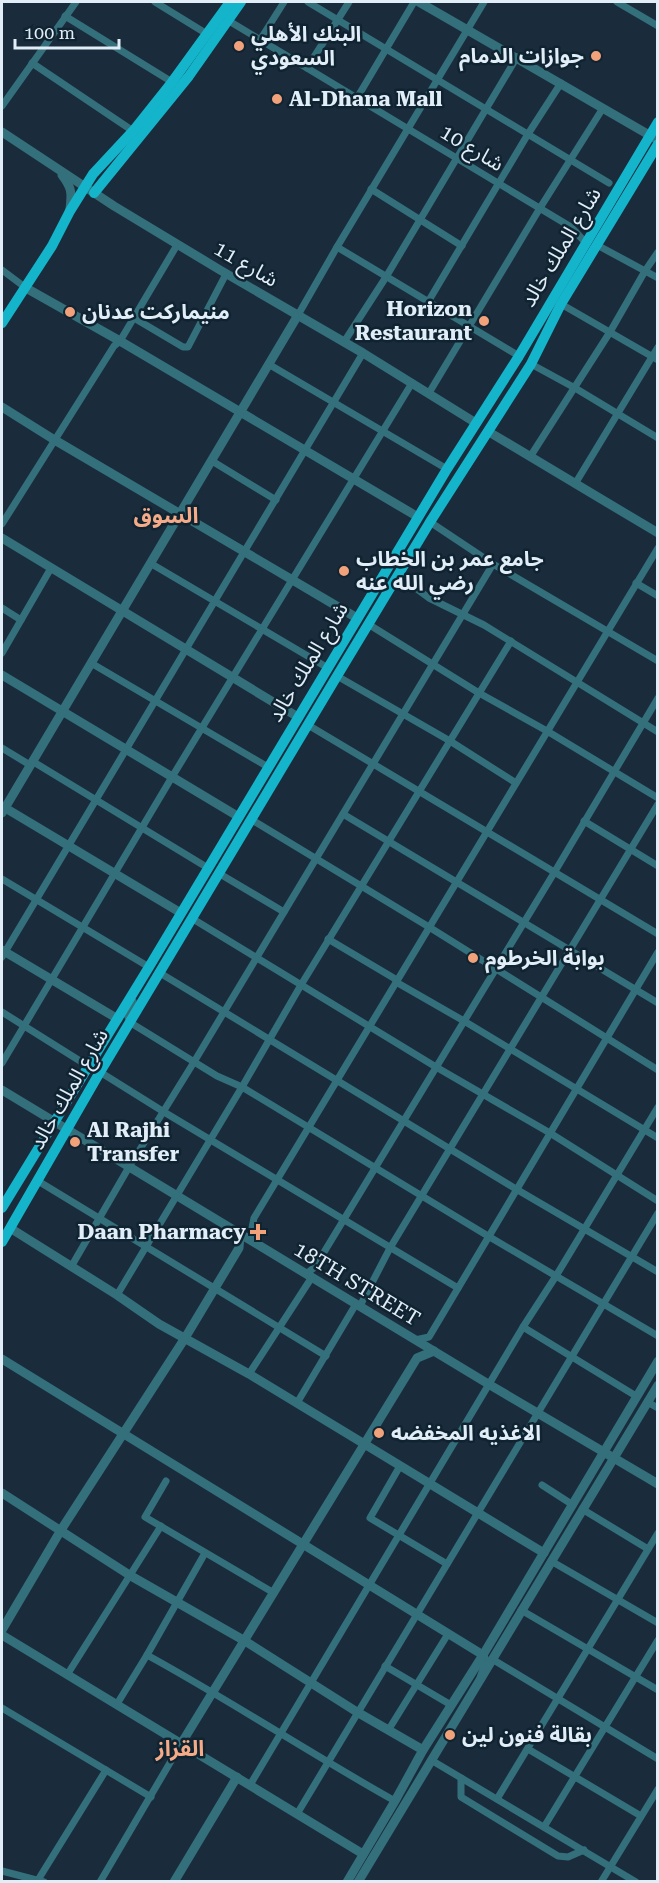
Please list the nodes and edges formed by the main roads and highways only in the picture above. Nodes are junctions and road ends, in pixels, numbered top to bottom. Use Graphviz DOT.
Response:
graph roads {
  1 [pos="230,2"];
  2 [pos="241,2"];
  3 [pos="657,122"];
  4 [pos="655,140"];
  5 [pos="89,190"];
  6 [pos="591,244"];
  7 [pos="2,323"];
  8 [pos="476,423"];
  9 [pos="489,432"];
  10 [pos="2,1208"];
  11 [pos="2,1242"];
  1 -- 5 [label="main road"];
  2 -- 5 [label="main road"];
  3 -- 4 [label="main road, شارع الملك خالد"];
  4 -- 6 [label="main road, شارع الملك خالد"];
  5 -- 7 [label="main road"];
  6 -- 8 [label="main road, شارع الملك خالد"];
  6 -- 9 [label="main road, شارع الملك خالد"];
  8 -- 9 [label="main road"];
  8 -- 10 [label="main road, شارع الملك خالد"];
  9 -- 11 [label="main road, شارع الملك خالد"];
}
